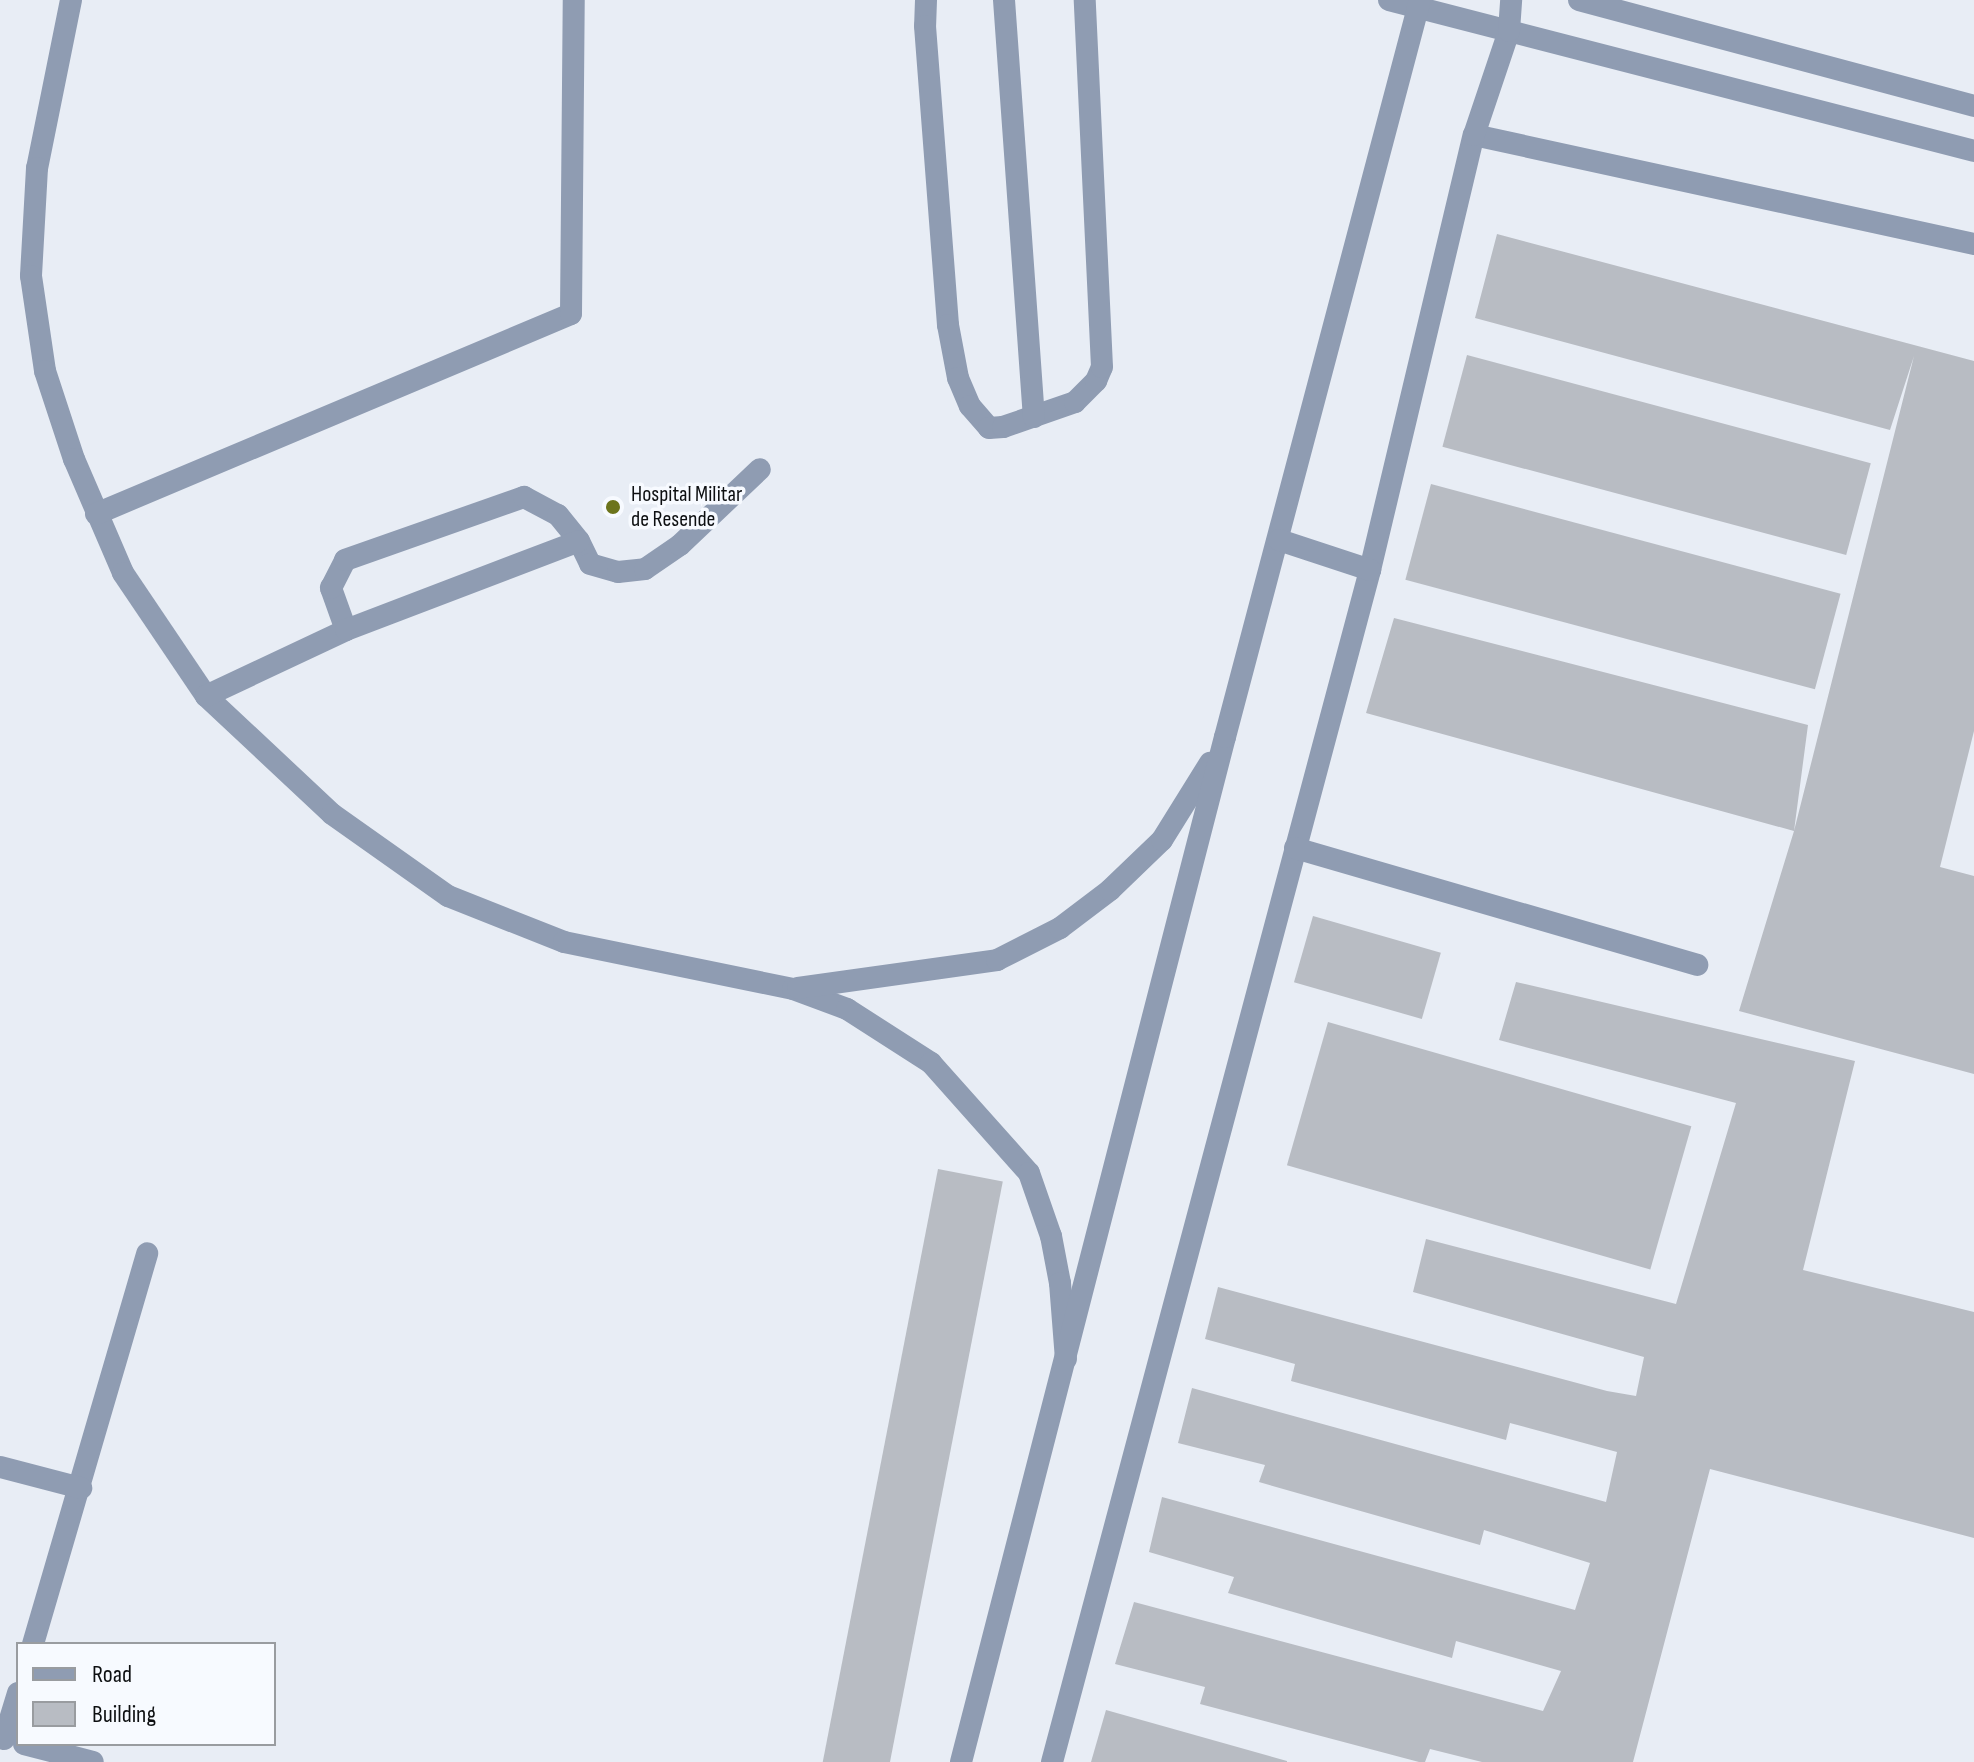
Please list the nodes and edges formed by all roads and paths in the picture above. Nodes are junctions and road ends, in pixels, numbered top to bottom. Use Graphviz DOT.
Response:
graph roads {
  1 [pos="71,0"];
  2 [pos="574,0"];
  3 [pos="926,0"];
  4 [pos="1004,0"];
  5 [pos="1085,0"];
  6 [pos="1389,0"];
  7 [pos="1511,0"];
  8 [pos="1579,0"];
  9 [pos="1419,3"];
  10 [pos="1509,31"];
  11 [pos="1974,106"];
  12 [pos="1474,135"];
  13 [pos="1974,151"];
  14 [pos="1974,244"];
  15 [pos="1034,417"];
  16 [pos="760,469"];
  17 [pos="96,514"];
  18 [pos="1279,540"];
  19 [pos="579,541"];
  20 [pos="1370,570"];
  21 [pos="346,630"];
  22 [pos="206,696"];
  23 [pos="1225,737"];
  24 [pos="1295,848"];
  25 [pos="1697,965"];
  26 [pos="793,989"];
  27 [pos="147,1253"];
  28 [pos="1066,1359"];
  29 [pos="0,1467"];
  30 [pos="81,1488"];
  31 [pos="34,1642"];
  32 [pos="16,1707"];
  33 [pos="11,1741"];
  34 [pos="31,1746"];
  35 [pos="93,1762"];
  36 [pos="961,1762"];
  37 [pos="1052,1762"];
  1 -- 17 [label="street"];
  2 -- 17 [label="street"];
  3 -- 15 [label="street"];
  4 -- 15 [label="street"];
  5 -- 15 [label="street"];
  6 -- 9 [label="street"];
  7 -- 10 [label="street"];
  8 -- 11 [label="street"];
  9 -- 10 [label="street"];
  9 -- 18 [label="street"];
  10 -- 12 [label="street"];
  10 -- 13 [label="street"];
  12 -- 14 [label="street"];
  12 -- 20 [label="street"];
  16 -- 19 [label="street"];
  17 -- 22 [label="street"];
  18 -- 20 [label="street"];
  18 -- 23 [label="street"];
  19 -- 21 [label="street"];
  19 -- 21 [label="street"];
  20 -- 24 [label="street"];
  21 -- 22 [label="street"];
  22 -- 26 [label="street"];
  23 -- 26 [label="street"];
  23 -- 28 [label="street"];
  24 -- 25 [label="street"];
  24 -- 37 [label="street"];
  26 -- 28 [label="street"];
  27 -- 30 [label="street"];
  28 -- 36 [label="street"];
  29 -- 30 [label="street"];
  30 -- 31 [label="street"];
  32 -- 33 [label="street"];
  34 -- 35 [label="street"];
}
